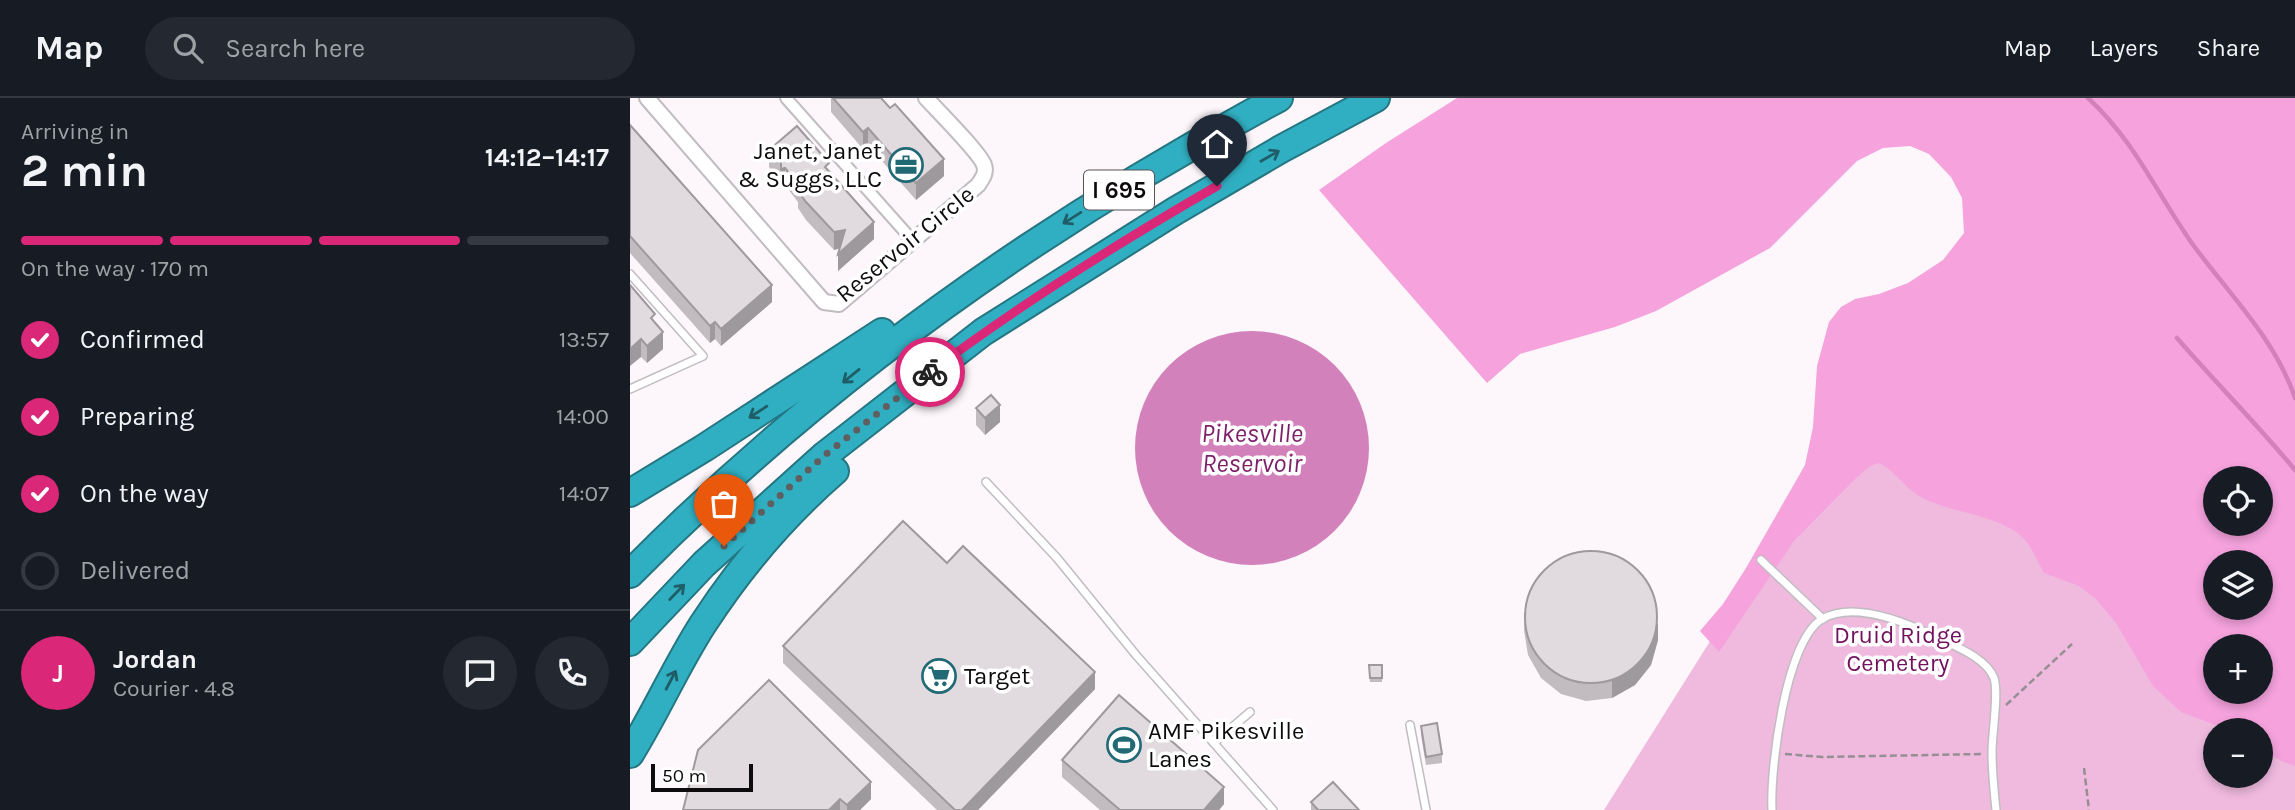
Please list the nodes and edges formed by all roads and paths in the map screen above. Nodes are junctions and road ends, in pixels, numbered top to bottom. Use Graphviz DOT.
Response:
graph roads {
  1 [pos="647,98"];
  2 [pos="786,98"];
  3 [pos="926,98"];
  4 [pos="1279,98"];
  5 [pos="1376,98"];
  6 [pos="913,241"];
  7 [pos="630,274"];
  8 [pos="963,290"];
  9 [pos="983,332"];
  10 [pos="630,389"];
  11 [pos="986,482"];
  12 [pos="630,496"];
  13 [pos="1761,560"];
  14 [pos="630,574"];
  15 [pos="1823,619"];
  16 [pos="630,642"];
  17 [pos="2072,644"];
  18 [pos="1250,712"];
  19 [pos="1993,716"];
  20 [pos="1410,724"];
  21 [pos="1214,743"];
  22 [pos="634,747"];
  23 [pos="1775,753"];
  24 [pos="1992,754"];
  25 [pos="2084,768"];
  26 [pos="630,776"];
  27 [pos="1273,810"];
  28 [pos="1426,810"];
  29 [pos="1772,810"];
  30 [pos="1996,810"];
  31 [pos="2089,810"];
  1 -- 6 [label="street, Reservoir Circle"];
  2 -- 6 [label="street"];
  3 -- 6 [label="street, Reservoir Circle"];
  4 -- 8 [label="highway, I 695, one-way"];
  9 -- 5 [label="highway, I 695, one-way"];
  7 -- 10 [label="lane"];
  8 -- 12 [label="highway, one-way"];
  8 -- 14 [label="highway, I 695, one-way"];
  16 -- 9 [label="highway, I 695, one-way"];
  22 -- 9 [label="highway, one-way"];
  11 -- 21 [label="lane"];
  13 -- 15 [label="lane"];
  15 -- 19 [label="lane"];
  15 -- 23 [label="lane"];
  17 -- 19 [label="path"];
  18 -- 21 [label="lane"];
  19 -- 24 [label="lane"];
  20 -- 28 [label="lane"];
  21 -- 27 [label="lane"];
  22 -- 26 [label="highway"];
  23 -- 24 [label="path"];
  23 -- 29 [label="lane"];
  24 -- 30 [label="lane"];
  25 -- 31 [label="path"];
}
